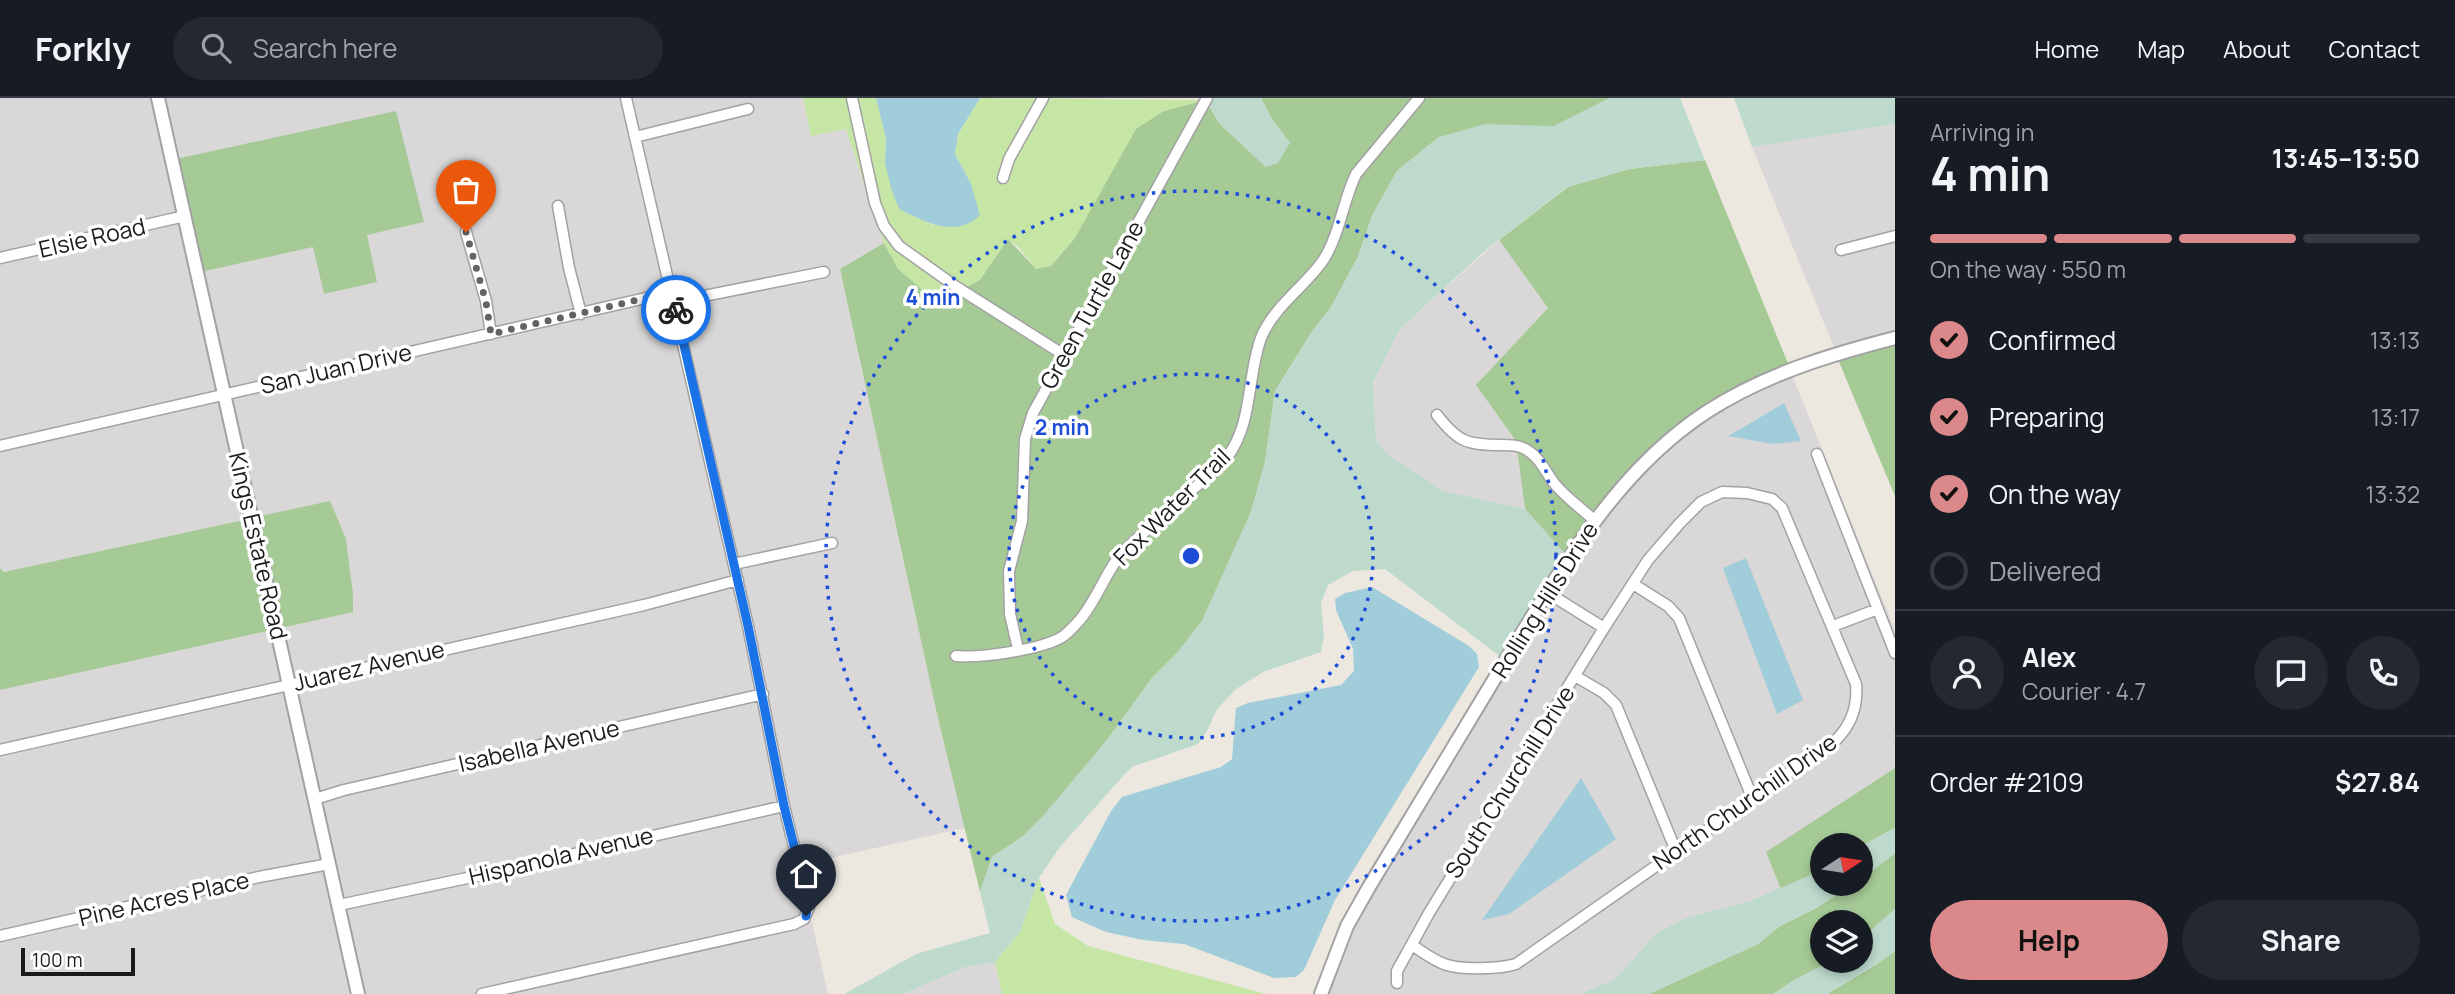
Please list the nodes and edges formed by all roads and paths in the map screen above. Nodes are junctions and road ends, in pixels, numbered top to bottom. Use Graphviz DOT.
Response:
graph roads {
  1 [pos="158,98"];
  2 [pos="626,98"];
  3 [pos="852,98"];
  4 [pos="1043,98"];
  5 [pos="1207,98"];
  6 [pos="1419,98"];
  7 [pos="748,109"];
  8 [pos="635,137"];
  9 [pos="1003,178"];
  10 [pos="558,206"];
  11 [pos="184,216"];
  12 [pos="466,232"];
  13 [pos="1895,236"];
  14 [pos="1841,250"];
  15 [pos="0,258"];
  16 [pos="824,272"];
  17 [pos="673,297"];
  18 [pos="581,314"];
  19 [pos="491,334"];
  20 [pos="1895,338"];
  21 [pos="1064,355"];
  22 [pos="224,395"];
  23 [pos="1437,415"];
  24 [pos="0,446"];
  25 [pos="1817,454"];
  26 [pos="1594,520"];
  27 [pos="832,543"];
  28 [pos="734,564"];
  29 [pos="738,580"];
  30 [pos="1633,584"];
  31 [pos="1548,593"];
  32 [pos="1878,609"];
  33 [pos="1833,626"];
  34 [pos="1604,628"];
  35 [pos="1018,649"];
  36 [pos="1895,653"];
  37 [pos="956,656"];
  38 [pos="1575,676"];
  39 [pos="289,684"];
  40 [pos="763,694"];
  41 [pos="0,750"];
  42 [pos="1752,797"];
  43 [pos="315,799"];
  44 [pos="784,806"];
  45 [pos="1676,851"];
  46 [pos="329,864"];
  47 [pos="339,905"];
  48 [pos="0,936"];
  49 [pos="1412,945"];
  50 [pos="1397,983"];
  51 [pos="358,994"];
  52 [pos="482,994"];
  53 [pos="1321,994"];
  1 -- 11 [label="street, Kings Estate Road"];
  2 -- 8 [label="street"];
  3 -- 21 [label="street"];
  4 -- 9 [label="street"];
  5 -- 21 [label="street, Green Turtle Lane"];
  6 -- 35 [label="street, Fox Water Trail"];
  7 -- 8 [label="street"];
  8 -- 17 [label="street"];
  10 -- 18 [label="street"];
  11 -- 15 [label="street, Elsie Road"];
  11 -- 22 [label="street, Kings Estate Road"];
  12 -- 19 [label="street"];
  13 -- 14 [label="street"];
  16 -- 17 [label="street, San Juan Drive"];
  17 -- 18 [label="street, San Juan Drive"];
  17 -- 28 [label="street"];
  18 -- 19 [label="street, San Juan Drive"];
  19 -- 22 [label="street, San Juan Drive"];
  20 -- 26 [label="street, Rolling Hills Drive"];
  21 -- 35 [label="street, Green Turtle Lane"];
  22 -- 24 [label="street, San Juan Drive"];
  22 -- 39 [label="street, Kings Estate Road"];
  23 -- 26 [label="street"];
  25 -- 32 [label="street"];
  26 -- 31 [label="street, Rolling Hills Drive"];
  27 -- 28 [label="street"];
  28 -- 29 [label="street"];
  29 -- 39 [label="street, Juarez Avenue"];
  29 -- 40 [label="street"];
  30 -- 33 [label="street, North Churchill Drive"];
  30 -- 34 [label="street, South Churchill Drive"];
  30 -- 42 [label="street"];
  31 -- 34 [label="street"];
  31 -- 53 [label="street, Rolling Hills Drive"];
  32 -- 33 [label="street"];
  32 -- 36 [label="street"];
  33 -- 42 [label="street, North Churchill Drive"];
  34 -- 38 [label="street, South Churchill Drive"];
  35 -- 37 [label="street, Fox Water Trail"];
  38 -- 45 [label="street"];
  38 -- 49 [label="street, South Churchill Drive"];
  39 -- 41 [label="street, Juarez Avenue"];
  39 -- 43 [label="street, Kings Estate Road"];
  40 -- 43 [label="street, Isabella Avenue"];
  40 -- 44 [label="street"];
  42 -- 45 [label="street, North Churchill Drive"];
  43 -- 46 [label="street, Kings Estate Road"];
  44 -- 47 [label="street, Hispanola Avenue"];
  44 -- 52 [label="street"];
  45 -- 49 [label="street, North Churchill Drive"];
  46 -- 47 [label="street, Kings Estate Road"];
  46 -- 48 [label="street, Pine Acres Place"];
  47 -- 51 [label="street, Kings Estate Road"];
  49 -- 50 [label="street, South Churchill Drive"];
}
